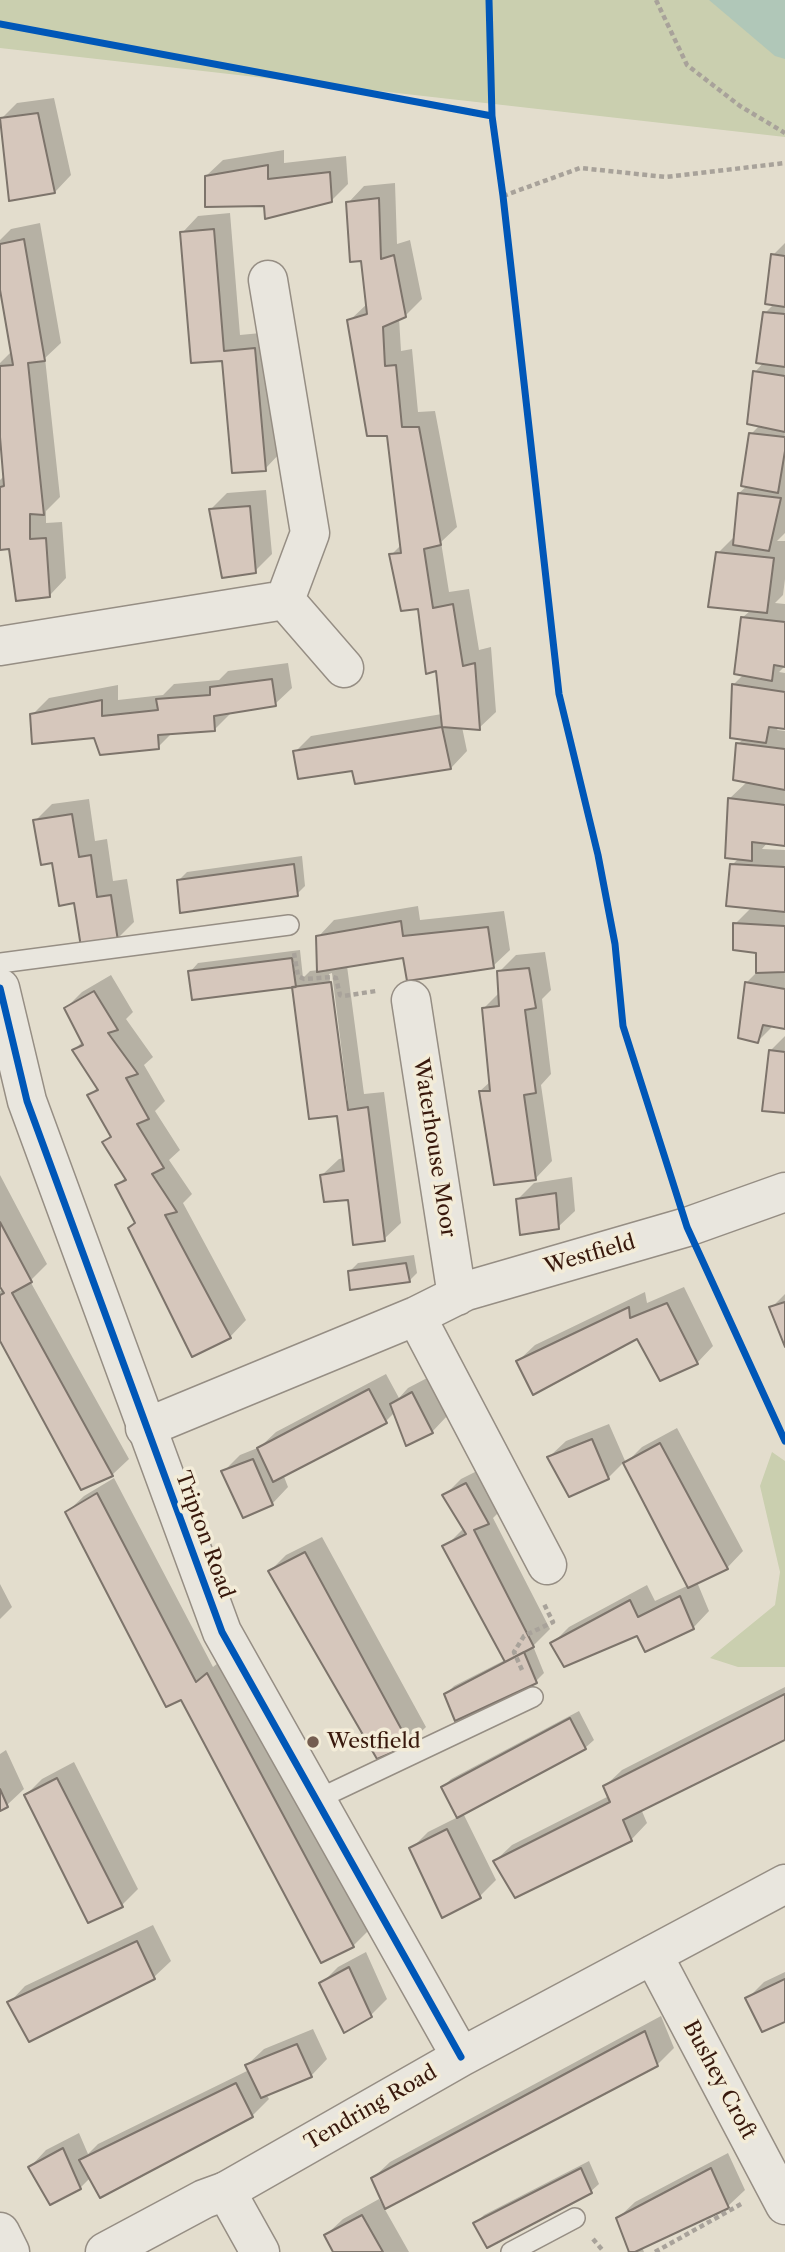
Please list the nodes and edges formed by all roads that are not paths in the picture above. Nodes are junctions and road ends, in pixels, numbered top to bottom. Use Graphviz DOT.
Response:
graph roads {
  1 [pos="268,280"];
  2 [pos="285,600"];
  3 [pos="0,646"];
  4 [pos="344,668"];
  5 [pos="289,925"];
  6 [pos="0,962"];
  7 [pos="0,988"];
  8 [pos="411,1000"];
  9 [pos="785,1192"];
  10 [pos="457,1296"];
  11 [pos="416,1316"];
  12 [pos="145,1428"];
  13 [pos="547,1565"];
  14 [pos="533,1697"];
  15 [pos="316,1800"];
  16 [pos="785,1884"];
  17 [pos="653,1955"];
  18 [pos="461,2057"];
  19 [pos="226,2191"];
  20 [pos="780,2196"];
  21 [pos="575,2218"];
  22 [pos="0,2232"];
  23 [pos="10,2252"];
  24 [pos="105,2252"];
  25 [pos="260,2252"];
  26 [pos="511,2252"];
  1 -- 2 [label="street"];
  2 -- 3 [label="street"];
  2 -- 4 [label="street"];
  5 -- 6 [label="lane"];
  7 -- 12 [label="street, Tripton Road"];
  8 -- 10 [label="street, Waterhouse Moor"];
  9 -- 10 [label="street, Westfield"];
  10 -- 11 [label="street, Westfield"];
  11 -- 12 [label="street, Westfield"];
  11 -- 13 [label="street"];
  12 -- 15 [label="street, Tripton Road"];
  14 -- 15 [label="lane"];
  15 -- 18 [label="street, Tripton Road"];
  16 -- 17 [label="street, Tendring Road"];
  17 -- 18 [label="street, Tendring Road"];
  17 -- 20 [label="street, Bushey Croft"];
  18 -- 19 [label="street, Tendring Road"];
  19 -- 24 [label="street, Tendring Road"];
  19 -- 25 [label="street"];
  21 -- 26 [label="lane"];
  22 -- 23 [label="street"];
}
